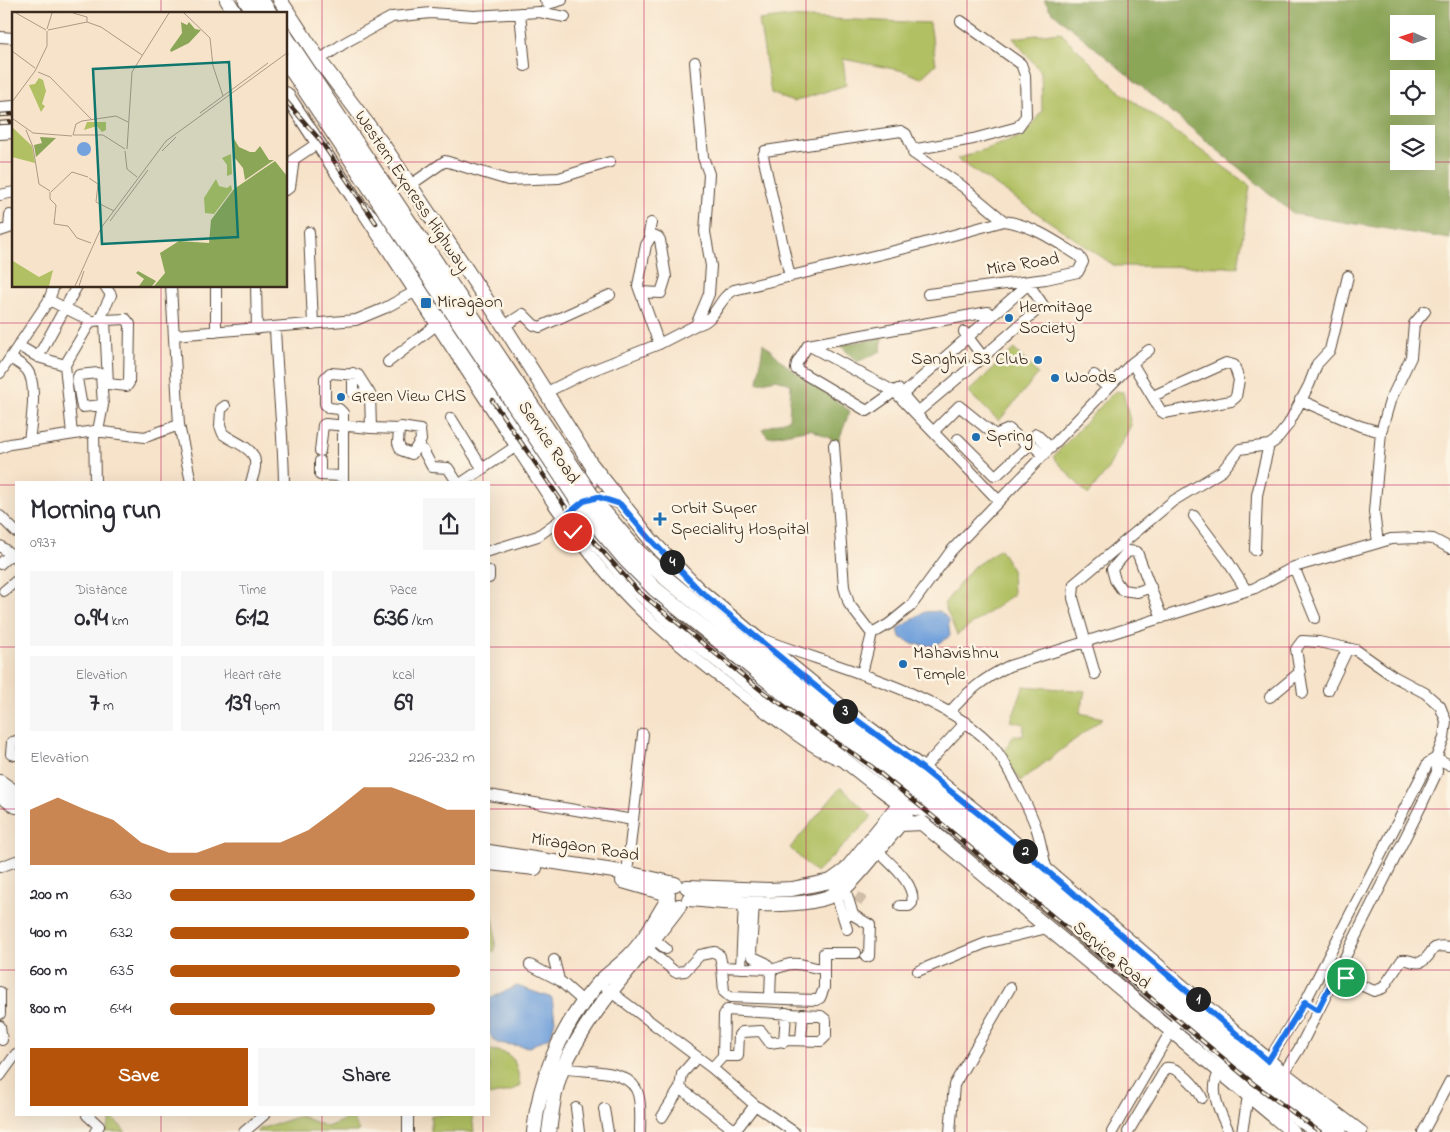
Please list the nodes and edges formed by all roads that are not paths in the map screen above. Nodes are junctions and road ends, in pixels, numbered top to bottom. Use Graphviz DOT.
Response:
graph roads {
  1 [pos="226,0"];
  2 [pos="246,0"];
  3 [pos="261,0"];
  4 [pos="280,0"];
  5 [pos="545,0"];
  6 [pos="562,0"];
  7 [pos="235,12"];
  8 [pos="254,12"];
  9 [pos="269,12"];
  10 [pos="288,12"];
  11 [pos="288,12"];
  12 [pos="520,14"];
  13 [pos="565,16"];
  14 [pos="961,21"];
  15 [pos="305,38"];
  16 [pos="288,41"];
  17 [pos="288,42"];
  18 [pos="320,60"];
  19 [pos="695,62"];
  20 [pos="288,64"];
  21 [pos="525,66"];
  22 [pos="288,67"];
  23 [pos="288,97"];
  24 [pos="318,143"];
  25 [pos="914,152"];
  26 [pos="610,162"];
  27 [pos="410,186"];
  28 [pos="288,188"];
  29 [pos="10,215"];
  30 [pos="1004,221"];
  31 [pos="651,224"];
  32 [pos="0,230"];
  33 [pos="309,232"];
  34 [pos="652,235"];
  35 [pos="1348,276"];
  36 [pos="790,277"];
  37 [pos="1020,281"];
  38 [pos="53,288"];
  39 [pos="76,288"];
  40 [pos="106,288"];
  41 [pos="171,288"];
  42 [pos="216,288"];
  43 [pos="256,288"];
  44 [pos="418,290"];
  45 [pos="640,292"];
  46 [pos="928,294"];
  47 [pos="610,295"];
  48 [pos="48,300"];
  49 [pos="66,308"];
  50 [pos="1424,311"];
  51 [pos="988,312"];
  52 [pos="98,320"];
  53 [pos="313,324"];
  54 [pos="696,325"];
  55 [pos="435,326"];
  56 [pos="504,326"];
  57 [pos="275,327"];
  58 [pos="257,329"];
  59 [pos="216,332"];
  60 [pos="174,335"];
  61 [pos="966,335"];
  62 [pos="450,338"];
  63 [pos="659,344"];
  64 [pos="808,344"];
  65 [pos="19,346"];
  66 [pos="1148,350"];
  67 [pos="38,357"];
  68 [pos="983,357"];
  69 [pos="11,358"];
  70 [pos="388,362"];
  71 [pos="1132,363"];
  72 [pos="65,365"];
  73 [pos="353,373"];
  74 [pos="0,374"];
  75 [pos="1094,375"];
  76 [pos="1108,388"];
  77 [pos="895,392"];
  78 [pos="545,393"];
  79 [pos="370,394"];
  80 [pos="1152,396"];
  81 [pos="1300,400"];
  82 [pos="103,405"];
  83 [pos="225,406"];
  84 [pos="451,418"];
  85 [pos="179,426"];
  86 [pos="344,426"];
  87 [pos="371,428"];
  88 [pos="399,429"];
  89 [pos="96,431"];
  90 [pos="934,432"];
  91 [pos="1381,432"];
  92 [pos="72,434"];
  93 [pos="0,436"];
  94 [pos="1033,438"];
  95 [pos="958,439"];
  96 [pos="29,441"];
  97 [pos="10,444"];
  98 [pos="834,445"];
  99 [pos="1269,445"];
  100 [pos="515,447"];
  101 [pos="0,448"];
  102 [pos="423,450"];
  103 [pos="1047,452"];
  104 [pos="591,464"];
  105 [pos="482,468"];
  106 [pos="536,470"];
  107 [pos="342,480"];
  108 [pos="95,481"];
  109 [pos="190,481"];
  110 [pos="251,481"];
  111 [pos="284,481"];
  112 [pos="456,481"];
  113 [pos="464,481"];
  114 [pos="584,501"];
  115 [pos="999,501"];
  116 [pos="620,504"];
  117 [pos="567,515"];
  118 [pos="0,516"];
  119 [pos="1194,516"];
  120 [pos="15,531"];
  121 [pos="0,540"];
  122 [pos="1378,543"];
  123 [pos="0,546"];
  124 [pos="1450,548"];
  125 [pos="1255,550"];
  126 [pos="490,551"];
  127 [pos="14,554"];
  128 [pos="0,564"];
  129 [pos="1294,567"];
  130 [pos="15,582"];
  131 [pos="1150,587"];
  132 [pos="4,590"];
  133 [pos="1246,590"];
  134 [pos="1162,618"];
  135 [pos="1315,618"];
  136 [pos="872,634"];
  137 [pos="754,636"];
  138 [pos="1087,642"];
  139 [pos="1348,648"];
  140 [pos="1300,672"];
  141 [pos="862,673"];
  142 [pos="1095,674"];
  143 [pos="785,685"];
  144 [pos="1328,690"];
  145 [pos="1303,693"];
  146 [pos="1270,697"];
  147 [pos="949,712"];
  148 [pos="966,722"];
  149 [pos="643,734"];
  150 [pos="1447,739"];
  151 [pos="15,741"];
  152 [pos="15,755"];
  153 [pos="1436,758"];
  154 [pos="1450,765"];
  155 [pos="0,782"];
  156 [pos="911,786"];
  157 [pos="15,793"];
  158 [pos="0,795"];
  159 [pos="490,795"];
  160 [pos="15,805"];
  161 [pos="913,810"];
  162 [pos="929,810"];
  163 [pos="1401,815"];
  164 [pos="633,820"];
  165 [pos="1413,822"];
  166 [pos="900,824"];
  167 [pos="1389,838"];
  168 [pos="1401,846"];
  169 [pos="878,851"];
  170 [pos="490,852"];
  171 [pos="15,861"];
  172 [pos="490,863"];
  173 [pos="0,867"];
  174 [pos="1047,870"];
  175 [pos="627,872"];
  176 [pos="843,889"];
  177 [pos="678,895"];
  178 [pos="749,903"];
  179 [pos="900,906"];
  180 [pos="848,915"];
  181 [pos="1047,928"];
  182 [pos="847,929"];
  183 [pos="651,944"];
  184 [pos="1450,948"];
  185 [pos="666,949"];
  186 [pos="554,960"];
  187 [pos="530,965"];
  188 [pos="722,967"];
  189 [pos="741,968"];
  190 [pos="771,969"];
  191 [pos="822,969"];
  192 [pos="918,971"];
  193 [pos="1340,974"];
  194 [pos="559,980"];
  195 [pos="596,985"];
  196 [pos="1010,988"];
  197 [pos="610,990"];
  198 [pos="0,992"];
  199 [pos="770,998"];
  200 [pos="584,1002"];
  201 [pos="1305,1002"];
  202 [pos="1318,1010"];
  203 [pos="1183,1011"];
  204 [pos="786,1013"];
  205 [pos="0,1014"];
  206 [pos="803,1014"];
  207 [pos="0,1026"];
  208 [pos="1170,1030"];
  209 [pos="2,1040"];
  210 [pos="801,1040"];
  211 [pos="784,1042"];
  212 [pos="556,1051"];
  213 [pos="15,1055"];
  214 [pos="723,1056"];
  215 [pos="696,1058"];
  216 [pos="566,1063"];
  217 [pos="1264,1066"];
  218 [pos="712,1068"];
  219 [pos="1220,1073"];
  220 [pos="0,1076"];
  221 [pos="1280,1080"];
  222 [pos="1450,1081"];
  223 [pos="680,1088"];
  224 [pos="1450,1091"];
  225 [pos="1248,1096"];
  226 [pos="1202,1098"];
  227 [pos="1129,1103"];
  228 [pos="755,1105"];
  229 [pos="576,1108"];
  230 [pos="604,1109"];
  231 [pos="1140,1110"];
  232 [pos="1436,1112"];
  233 [pos="88,1116"];
  234 [pos="263,1116"];
  235 [pos="408,1116"];
  236 [pos="662,1117"];
  237 [pos="731,1131"];
  238 [pos="95,1132"];
  239 [pos="244,1132"];
  240 [pos="408,1132"];
  241 [pos="534,1132"];
  242 [pos="549,1132"];
  243 [pos="580,1132"];
  244 [pos="608,1132"];
  245 [pos="640,1132"];
  246 [pos="794,1132"];
  247 [pos="950,1132"];
  248 [pos="1112,1132"];
  249 [pos="1128,1132"];
  250 [pos="1229,1132"];
  251 [pos="1243,1132"];
  252 [pos="1293,1132"];
  253 [pos="1318,1132"];
  254 [pos="1339,1132"];
  255 [pos="1360,1132"];
  256 [pos="1423,1132"];
  257 [pos="1428,1132"];
  1 -- 7 [label="main road"];
  2 -- 8 [label="highway"];
  3 -- 9 [label="highway"];
  4 -- 10 [label="main road"];
  5 -- 6 [label="street"];
  11 -- 15 [label="main road"];
  12 -- 13 [label="street"];
  12 -- 18 [label="street"];
  12 -- 21 [label="street"];
  14 -- 25 [label="street"];
  15 -- 17 [label="main road"];
  15 -- 18 [label="main road"];
  16 -- 143 [label="highway, Western Express Highway, bridge"];
  18 -- 22 [label="main road"];
  18 -- 27 [label="main road"];
  19 -- 54 [label="street"];
  20 -- 143 [label="highway, Western Express Highway, bridge"];
  23 -- 24 [label="main road, Service Road"];
  24 -- 28 [label="street"];
  24 -- 44 [label="main road, Service Road"];
  25 -- 30 [label="street"];
  25 -- 36 [label="street"];
  26 -- 27 [label="street"];
  27 -- 56 [label="main road"];
  29 -- 32 [label="street"];
  30 -- 36 [label="street"];
  30 -- 37 [label="street, Mira Road"];
  31 -- 34 [label="street"];
  33 -- 53 [label="street"];
  34 -- 45 [label="street"];
  34 -- 45 [label="street"];
  35 -- 81 [label="street"];
  36 -- 54 [label="street"];
  37 -- 46 [label="street, Mira Road"];
  37 -- 51 [label="street"];
  38 -- 48 [label="street"];
  39 -- 49 [label="street"];
  40 -- 52 [label="street"];
  41 -- 60 [label="street"];
  42 -- 59 [label="street"];
  43 -- 58 [label="street"];
  44 -- 53 [label="street"];
  44 -- 55 [label="street"];
  44 -- 62 [label="main road, Service Road"];
  45 -- 63 [label="street"];
  47 -- 56 [label="street"];
  48 -- 49 [label="street"];
  48 -- 65 [label="street"];
  49 -- 52 [label="street"];
  49 -- 67 [label="street"];
  50 -- 91 [label="street"];
  51 -- 61 [label="street"];
  51 -- 64 [label="street"];
  52 -- 52 [label="street"];
  52 -- 72 [label="street"];
  53 -- 57 [label="street"];
  54 -- 63 [label="street"];
  55 -- 62 [label="street"];
  55 -- 70 [label="street"];
  56 -- 78 [label="main road"];
  57 -- 58 [label="street"];
  57 -- 111 [label="street"];
  58 -- 59 [label="street"];
  59 -- 60 [label="street"];
  60 -- 85 [label="street"];
  61 -- 68 [label="street"];
  61 -- 68 [label="street"];
  61 -- 68 [label="street"];
  61 -- 77 [label="street"];
  62 -- 100 [label="street"];
  62 -- 106 [label="main road, Service Road"];
  63 -- 78 [label="street"];
  64 -- 77 [label="street"];
  64 -- 77 [label="street"];
  65 -- 67 [label="street"];
  65 -- 69 [label="street"];
  66 -- 71 [label="street"];
  67 -- 72 [label="street"];
  69 -- 74 [label="street"];
  69 -- 96 [label="street"];
  71 -- 76 [label="street"];
  71 -- 80 [label="street"];
  72 -- 92 [label="street"];
  73 -- 79 [label="street"];
  73 -- 79 [label="street"];
  73 -- 86 [label="street"];
  75 -- 76 [label="street"];
  76 -- 103 [label="street"];
  77 -- 90 [label="street"];
  78 -- 104 [label="main road"];
  79 -- 87 [label="street"];
  80 -- 80 [label="street"];
  81 -- 91 [label="street"];
  81 -- 99 [label="street"];
  82 -- 89 [label="street"];
  83 -- 110 [label="street"];
  84 -- 105 [label="street"];
  85 -- 89 [label="street"];
  85 -- 109 [label="street"];
  86 -- 87 [label="street"];
  86 -- 107 [label="street"];
  86 -- 107 [label="street"];
  87 -- 88 [label="street"];
  89 -- 92 [label="street"];
  89 -- 108 [label="street"];
  90 -- 95 [label="street"];
  90 -- 115 [label="street"];
  91 -- 122 [label="street"];
  92 -- 96 [label="street"];
  93 -- 97 [label="street"];
  94 -- 103 [label="street"];
  96 -- 97 [label="street"];
  97 -- 101 [label="street"];
  98 -- 136 [label="street"];
  99 -- 125 [label="street"];
  99 -- 138 [label="street"];
  100 -- 105 [label="street"];
  100 -- 106 [label="street"];
  102 -- 112 [label="street"];
  103 -- 115 [label="street"];
  104 -- 114 [label="street"];
  104 -- 116 [label="main road"];
  105 -- 113 [label="street"];
  106 -- 117 [label="main road, Service Road"];
  114 -- 116 [label="street"];
  114 -- 117 [label="street"];
  115 -- 136 [label="street"];
  116 -- 137 [label="main road"];
  117 -- 126 [label="street"];
  117 -- 156 [label="main road, Service Road"];
  118 -- 120 [label="street"];
  119 -- 133 [label="street"];
  121 -- 127 [label="street"];
  122 -- 124 [label="street"];
  122 -- 129 [label="street"];
  123 -- 127 [label="street"];
  127 -- 128 [label="street"];
  129 -- 133 [label="street"];
  129 -- 135 [label="street"];
  130 -- 132 [label="street"];
  131 -- 134 [label="street"];
  133 -- 134 [label="street"];
  134 -- 138 [label="street"];
  136 -- 141 [label="street"];
  137 -- 141 [label="street"];
  137 -- 156 [label="main road"];
  138 -- 142 [label="street"];
  138 -- 147 [label="street"];
  139 -- 140 [label="street"];
  139 -- 144 [label="street"];
  139 -- 150 [label="street"];
  140 -- 145 [label="street"];
  140 -- 146 [label="street"];
  141 -- 147 [label="street"];
  143 -- 156 [label="highway, Western Express Highway"];
  147 -- 148 [label="street"];
  148 -- 156 [label="street"];
  148 -- 174 [label="street"];
  149 -- 164 [label="street"];
  150 -- 153 [label="street"];
  151 -- 152 [label="street"];
  153 -- 154 [label="street"];
  153 -- 163 [label="street"];
  153 -- 165 [label="street"];
  155 -- 157 [label="main road"];
  156 -- 161 [label="main road, Service Road"];
  156 -- 162 [label="highway, Western Express Highway"];
  156 -- 174 [label="main road"];
  156 -- 176 [label="main road, Miragaon Road"];
  156 -- 203 [label="highway, Western Express Highway"];
  158 -- 160 [label="main road"];
  159 -- 164 [label="street"];
  161 -- 162 [label="main road"];
  161 -- 166 [label="main road"];
  162 -- 203 [label="highway, Western Express Highway"];
  163 -- 165 [label="street"];
  163 -- 167 [label="street"];
  164 -- 175 [label="street"];
  165 -- 168 [label="street"];
  166 -- 169 [label="main road"];
  166 -- 181 [label="main road, Service Road"];
  167 -- 168 [label="street"];
  167 -- 201 [label="street"];
  168 -- 193 [label="street"];
  169 -- 176 [label="main road"];
  169 -- 179 [label="street"];
  170 -- 175 [label="main road, Miragaon Road"];
  171 -- 173 [label="street"];
  172 -- 177 [label="main road, Miragaon Road"];
  174 -- 217 [label="main road"];
  175 -- 177 [label="main road, Miragaon Road"];
  176 -- 177 [label="main road, Miragaon Road"];
  176 -- 178 [label="main road, Miragaon Road"];
  176 -- 180 [label="street"];
  177 -- 178 [label="main road, Miragaon Road"];
  177 -- 183 [label="main road"];
  177 -- 195 [label="main road"];
  178 -- 189 [label="street"];
  178 -- 190 [label="street"];
  180 -- 182 [label="street"];
  180 -- 191 [label="street"];
  181 -- 192 [label="street"];
  181 -- 208 [label="main road, Service Road"];
  183 -- 185 [label="street"];
  183 -- 188 [label="street"];
  183 -- 197 [label="main road"];
  184 -- 193 [label="street"];
  186 -- 194 [label="street"];
  187 -- 194 [label="street"];
  188 -- 189 [label="street"];
  188 -- 199 [label="street"];
  189 -- 190 [label="street"];
  190 -- 191 [label="street"];
  190 -- 199 [label="street"];
  191 -- 199 [label="street"];
  193 -- 202 [label="street"];
  194 -- 200 [label="street"];
  195 -- 197 [label="street"];
  195 -- 200 [label="main road"];
  196 -- 247 [label="street"];
  197 -- 215 [label="street"];
  197 -- 216 [label="main road"];
  198 -- 205 [label="street"];
  200 -- 212 [label="main road"];
  201 -- 202 [label="street"];
  201 -- 217 [label="street"];
  202 -- 221 [label="street"];
  203 -- 208 [label="street"];
  203 -- 217 [label="highway, Western Express Highway"];
  203 -- 253 [label="highway, Western Express Highway"];
  204 -- 206 [label="street"];
  204 -- 211 [label="street"];
  204 -- 214 [label="street"];
  206 -- 210 [label="street"];
  206 -- 210 [label="street"];
  207 -- 209 [label="street"];
  208 -- 219 [label="main road, Service Road"];
  208 -- 227 [label="street"];
  210 -- 211 [label="street"];
  211 -- 214 [label="street"];
  212 -- 216 [label="main road"];
  212 -- 241 [label="main road"];
  213 -- 220 [label="street"];
  214 -- 218 [label="street"];
  215 -- 218 [label="street"];
  215 -- 223 [label="street"];
  216 -- 242 [label="main road"];
  216 -- 245 [label="street"];
  217 -- 221 [label="highway, Western Express Highway"];
  218 -- 228 [label="street"];
  219 -- 225 [label="main road, Service Road"];
  219 -- 250 [label="street"];
  221 -- 254 [label="highway, Western Express Highway"];
  221 -- 255 [label="main road"];
  222 -- 232 [label="street"];
  223 -- 236 [label="street"];
  223 -- 237 [label="street"];
  224 -- 232 [label="street"];
  225 -- 251 [label="street"];
  225 -- 252 [label="main road, Service Road"];
  226 -- 231 [label="street"];
  227 -- 231 [label="street"];
  227 -- 248 [label="street"];
  228 -- 237 [label="street"];
  228 -- 246 [label="street"];
  229 -- 243 [label="street"];
  230 -- 244 [label="street"];
  231 -- 249 [label="street"];
  232 -- 256 [label="street"];
  232 -- 257 [label="street"];
  233 -- 238 [label="street"];
  234 -- 239 [label="street"];
  235 -- 240 [label="street"];
}
